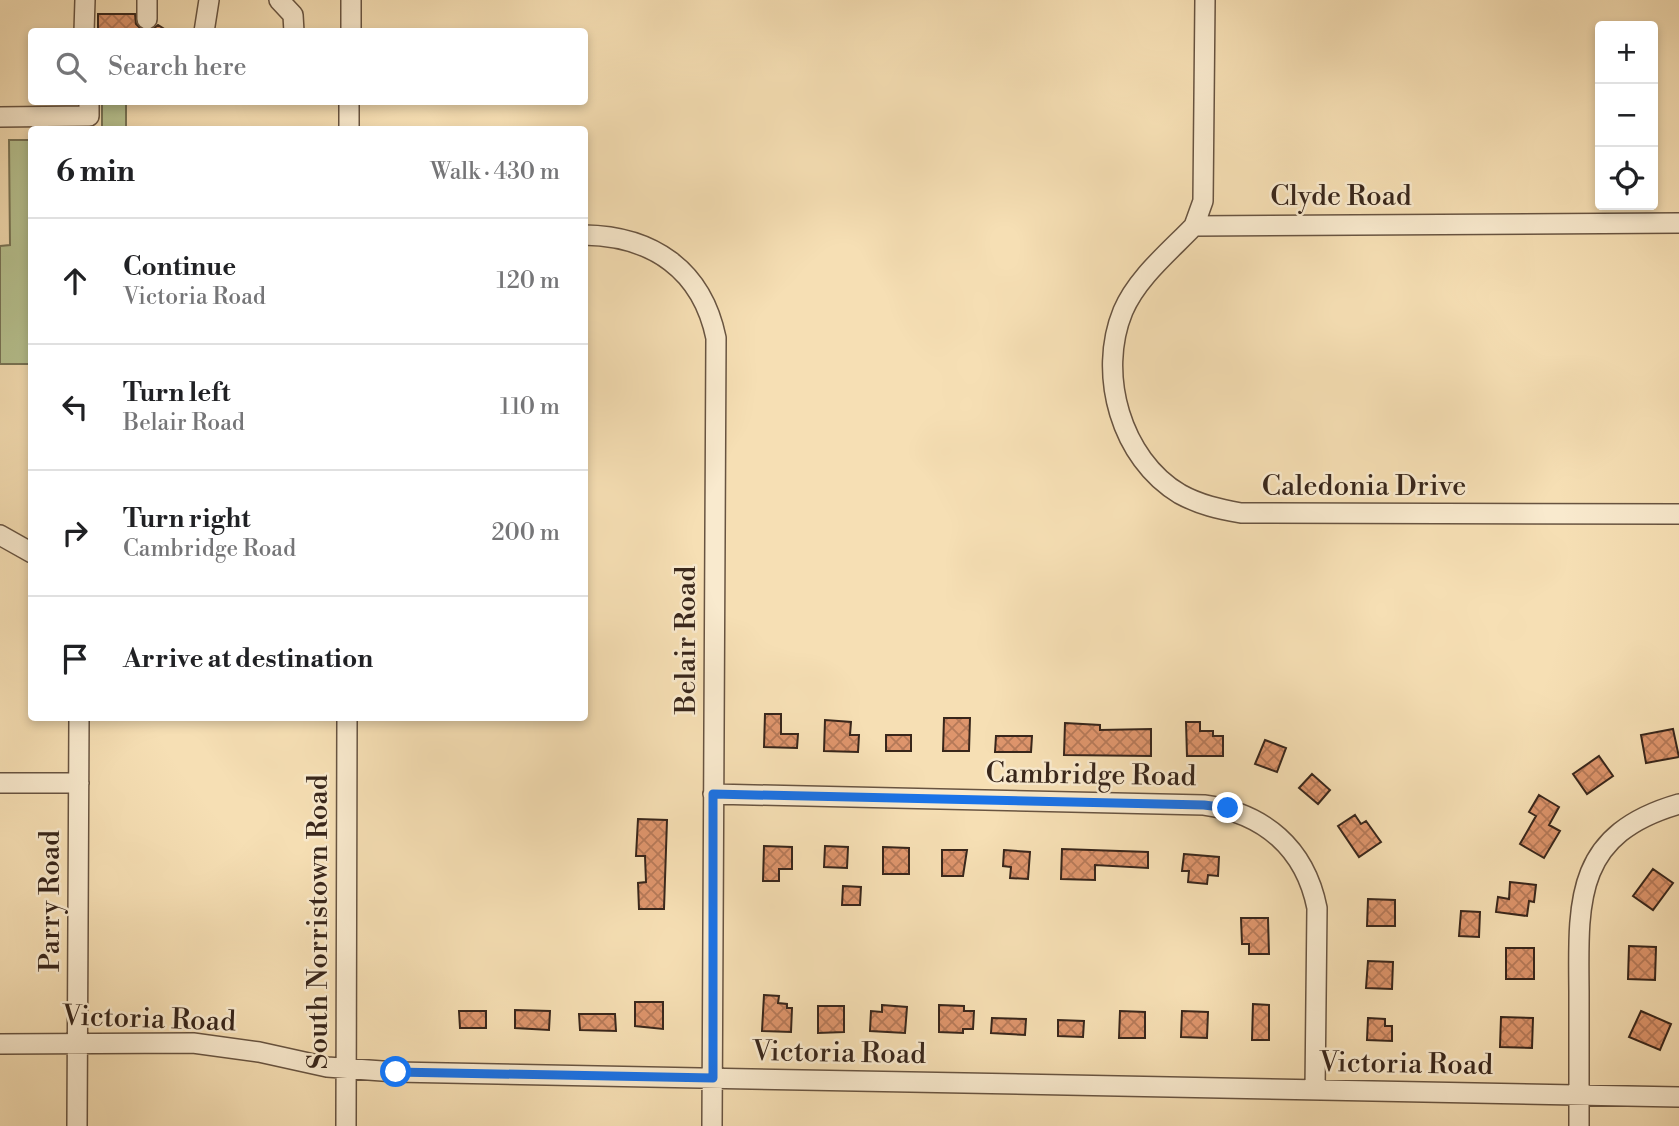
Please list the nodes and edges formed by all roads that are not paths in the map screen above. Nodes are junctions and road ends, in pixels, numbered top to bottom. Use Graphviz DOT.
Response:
graph roads {
  1 [pos="209,0"];
  2 [pos="279,0"];
  3 [pos="351,0"];
  4 [pos="1206,0"];
  5 [pos="87,1"];
  6 [pos="84,28"];
  7 [pos="205,28"];
  8 [pos="294,28"];
  9 [pos="351,28"];
  10 [pos="89,105"];
  11 [pos="349,105"];
  12 [pos="0,117"];
  13 [pos="349,126"];
  14 [pos="1679,223"];
  15 [pos="1194,226"];
  16 [pos="588,236"];
  17 [pos="1679,514"];
  18 [pos="5,538"];
  19 [pos="28,551"];
  20 [pos="79,721"];
  21 [pos="347,721"];
  22 [pos="0,783"];
  23 [pos="79,783"];
  24 [pos="713,794"];
  25 [pos="1679,804"];
  26 [pos="78,1043"];
  27 [pos="0,1044"];
  28 [pos="346,1069"];
  29 [pos="713,1078"];
  30 [pos="1315,1090"];
  31 [pos="1579,1095"];
  32 [pos="1679,1097"];
  33 [pos="77,1126"];
  34 [pos="346,1126"];
  35 [pos="712,1126"];
  36 [pos="1579,1126"];
  1 -- 7 [label="street"];
  2 -- 8 [label="street"];
  3 -- 9 [label="street"];
  4 -- 15 [label="street"];
  5 -- 6 [label="street"];
  10 -- 12 [label="street"];
  11 -- 13 [label="street"];
  14 -- 15 [label="street, Clyde Road"];
  15 -- 17 [label="street, Caledonia Drive"];
  16 -- 24 [label="street, Belair Road"];
  18 -- 19 [label="street"];
  20 -- 23 [label="street, Parry Road"];
  21 -- 28 [label="street, South Norristown Road"];
  22 -- 23 [label="street"];
  23 -- 26 [label="street, Parry Road"];
  24 -- 29 [label="street, Belair Road"];
  24 -- 30 [label="street, Cambridge Road"];
  25 -- 31 [label="street"];
  26 -- 27 [label="street, Victoria Road"];
  26 -- 28 [label="street, Victoria Road"];
  26 -- 33 [label="street, Parry Road"];
  28 -- 29 [label="street, Victoria Road"];
  28 -- 34 [label="street, South Norristown Road"];
  29 -- 30 [label="street, Victoria Road"];
  29 -- 35 [label="street, Belair Road"];
  30 -- 31 [label="street, Victoria Road"];
  31 -- 32 [label="street, Victoria Road"];
  31 -- 36 [label="street"];
}
